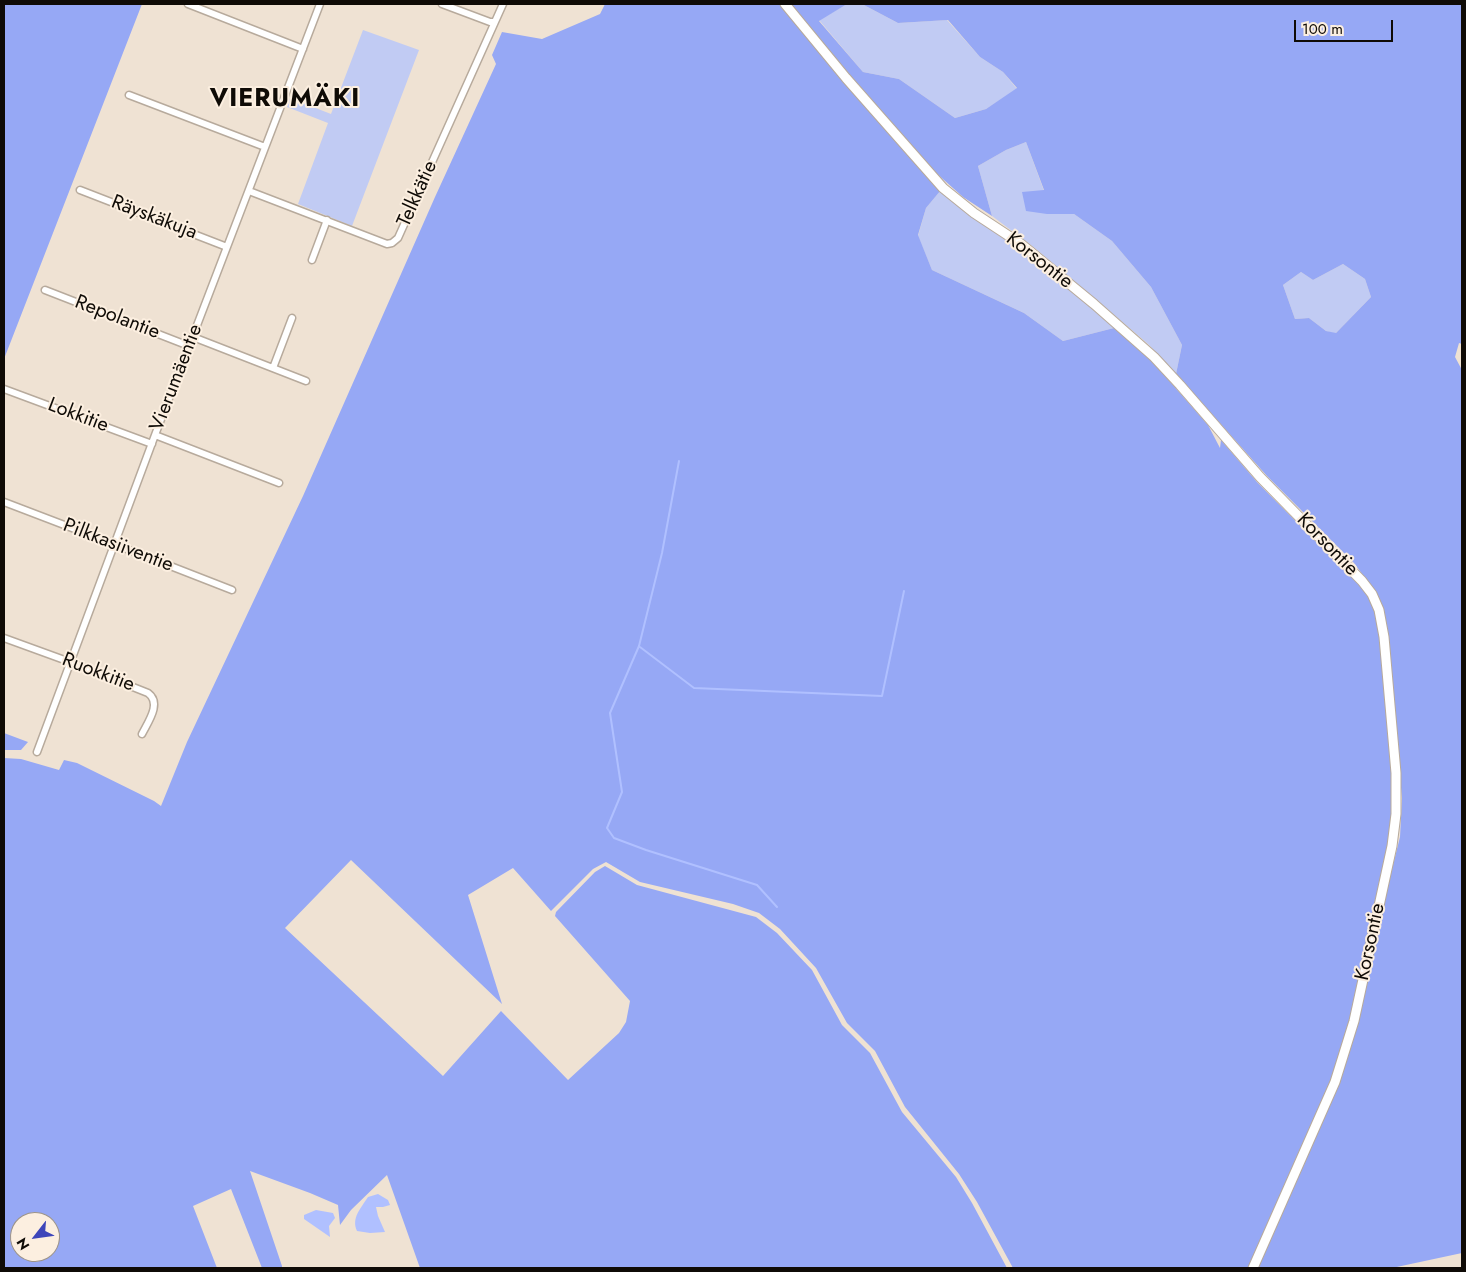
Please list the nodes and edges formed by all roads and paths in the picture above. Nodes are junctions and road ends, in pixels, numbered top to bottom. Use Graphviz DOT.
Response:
graph roads {
  1 [pos="188,4"];
  2 [pos="320,4"];
  3 [pos="442,4"];
  4 [pos="503,4"];
  5 [pos="785,4"];
  6 [pos="494,22"];
  7 [pos="303,49"];
  8 [pos="129,95"];
  9 [pos="265,147"];
  10 [pos="80,190"];
  11 [pos="249,191"];
  12 [pos="326,220"];
  13 [pos="228,247"];
  14 [pos="312,260"];
  15 [pos="45,290"];
  16 [pos="292,318"];
  17 [pos="193,337"];
  18 [pos="189,346"];
  19 [pos="273,368"];
  20 [pos="306,381"];
  21 [pos="4,388"];
  22 [pos="155,435"];
  23 [pos="152,444"];
  24 [pos="279,482"];
  25 [pos="4,502"];
  26 [pos="114,544"];
  27 [pos="232,590"];
  28 [pos="4,638"];
  29 [pos="70,662"];
  30 [pos="142,734"];
  31 [pos="36,752"];
  32 [pos="1253,1268"];
  1 -- 7 [label="street"];
  2 -- 7 [label="street, Vierumäentie"];
  3 -- 6 [label="street"];
  4 -- 6 [label="street, Telkkätie"];
  5 -- 32 [label="main road, Korsontie"];
  6 -- 12 [label="street, Telkkätie"];
  7 -- 9 [label="street, Vierumäentie"];
  8 -- 9 [label="street"];
  9 -- 11 [label="street, Vierumäentie"];
  10 -- 13 [label="street, Räyskäkuja"];
  11 -- 12 [label="street, Telkkätie"];
  11 -- 13 [label="street, Vierumäentie"];
  12 -- 14 [label="street"];
  13 -- 17 [label="street, Vierumäentie"];
  15 -- 18 [label="street, Repolantie"];
  16 -- 19 [label="street"];
  17 -- 18 [label="street, Vierumäentie"];
  17 -- 19 [label="street"];
  18 -- 22 [label="street, Vierumäentie"];
  19 -- 20 [label="street"];
  21 -- 23 [label="street, Lokkitie"];
  22 -- 23 [label="street, Vierumäentie"];
  22 -- 24 [label="street"];
  23 -- 26 [label="street, Vierumäentie"];
  25 -- 26 [label="street, Pilkkasiiventie"];
  26 -- 27 [label="street, Pilkkasiiventie"];
  26 -- 29 [label="street, Vierumäentie"];
  28 -- 29 [label="street, Ruokkitie"];
  29 -- 30 [label="street, Ruokkitie"];
  29 -- 31 [label="street, Vierumäentie"];
}
